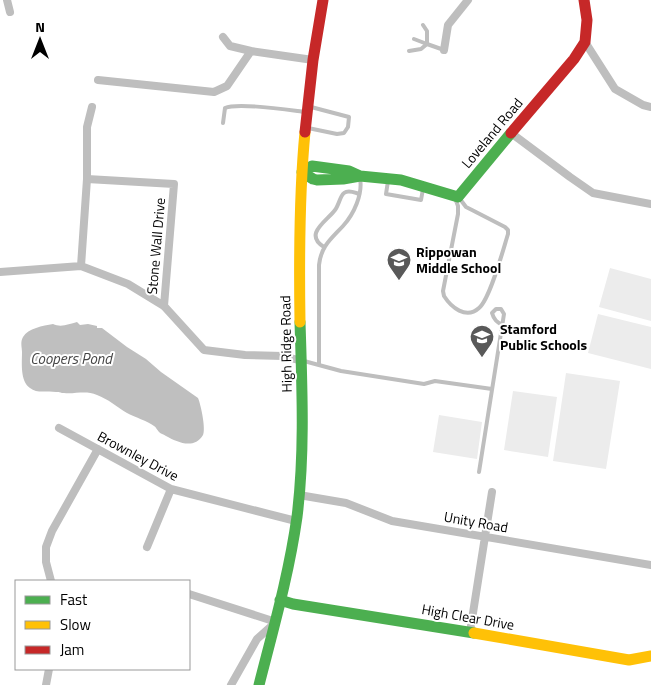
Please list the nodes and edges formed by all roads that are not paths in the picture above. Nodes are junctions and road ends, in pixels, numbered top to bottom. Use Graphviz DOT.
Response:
graph roads {
  1 [pos="7,0"];
  2 [pos="323,0"];
  3 [pos="468,0"];
  4 [pos="584,0"];
  5 [pos="10,12"];
  6 [pos="423,25"];
  7 [pos="223,37"];
  8 [pos="414,39"];
  9 [pos="585,42"];
  10 [pos="427,44"];
  11 [pos="409,50"];
  12 [pos="444,50"];
  13 [pos="251,51"];
  14 [pos="313,60"];
  15 [pos="98,80"];
  16 [pos="92,107"];
  17 [pos="651,107"];
  18 [pos="308,110"];
  19 [pos="223,123"];
  20 [pos="306,128"];
  21 [pos="511,133"];
  22 [pos="302,172"];
  23 [pos="360,176"];
  24 [pos="87,179"];
  25 [pos="359,194"];
  26 [pos="456,196"];
  27 [pos="651,204"];
  28 [pos="324,247"];
  29 [pos="81,266"];
  30 [pos="0,272"];
  31 [pos="164,306"];
  32 [pos="502,325"];
  33 [pos="302,361"];
  34 [pos="319,365"];
  35 [pos="492,389"];
  36 [pos="59,428"];
  37 [pos="98,449"];
  38 [pos="479,472"];
  39 [pos="171,489"];
  40 [pos="492,492"];
  41 [pos="299,495"];
  42 [pos="296,521"];
  43 [pos="484,536"];
  44 [pos="147,547"];
  45 [pos="651,565"];
  46 [pos="51,580"];
  47 [pos="190,594"];
  48 [pos="280,600"];
  49 [pos="276,622"];
  50 [pos="470,632"];
  51 [pos="651,656"];
  52 [pos="49,670"];
  53 [pos="46,685"];
  54 [pos="231,685"];
  55 [pos="259,685"];
  1 -- 5 [label="street"];
  2 -- 14 [label="street, High Ridge Road"];
  3 -- 12 [label="street"];
  4 -- 9 [label="street"];
  6 -- 10 [label="lane"];
  7 -- 13 [label="street"];
  8 -- 10 [label="lane"];
  9 -- 17 [label="street"];
  9 -- 21 [label="street, Loveland Road"];
  10 -- 11 [label="lane"];
  10 -- 12 [label="lane"];
  13 -- 14 [label="street"];
  13 -- 15 [label="street"];
  14 -- 18 [label="street, High Ridge Road"];
  16 -- 24 [label="street"];
  18 -- 19 [label="lane"];
  18 -- 20 [label="street, High Ridge Road"];
  18 -- 20 [label="lane"];
  20 -- 22 [label="street, High Ridge Road"];
  21 -- 26 [label="street, Loveland Road"];
  21 -- 27 [label="street"];
  22 -- 23 [label="street"];
  22 -- 33 [label="street, High Ridge Road"];
  23 -- 25 [label="lane"];
  23 -- 26 [label="street"];
  24 -- 29 [label="street"];
  24 -- 31 [label="street, Stone Wall Drive"];
  25 -- 28 [label="lane"];
  25 -- 28 [label="lane"];
  26 -- 26 [label="lane"];
  28 -- 34 [label="lane"];
  29 -- 30 [label="street"];
  29 -- 31 [label="street"];
  31 -- 33 [label="street"];
  32 -- 35 [label="lane"];
  33 -- 34 [label="lane"];
  33 -- 41 [label="street, High Ridge Road"];
  34 -- 35 [label="lane"];
  35 -- 38 [label="lane"];
  36 -- 37 [label="street, Brownley Drive"];
  37 -- 39 [label="street, Brownley Drive"];
  37 -- 46 [label="street"];
  39 -- 42 [label="street, Brownley Drive"];
  39 -- 44 [label="street"];
  40 -- 43 [label="street"];
  41 -- 42 [label="street, High Ridge Road"];
  41 -- 43 [label="street, Unity Road"];
  42 -- 48 [label="street, High Ridge Road"];
  43 -- 45 [label="street, Unity Road"];
  43 -- 50 [label="street"];
  47 -- 49 [label="street"];
  48 -- 49 [label="street, High Ridge Road"];
  48 -- 50 [label="street, High Clear Drive"];
  49 -- 54 [label="street"];
  49 -- 55 [label="street, High Ridge Road"];
  50 -- 51 [label="street, High Clear Drive"];
  52 -- 53 [label="street"];
}
